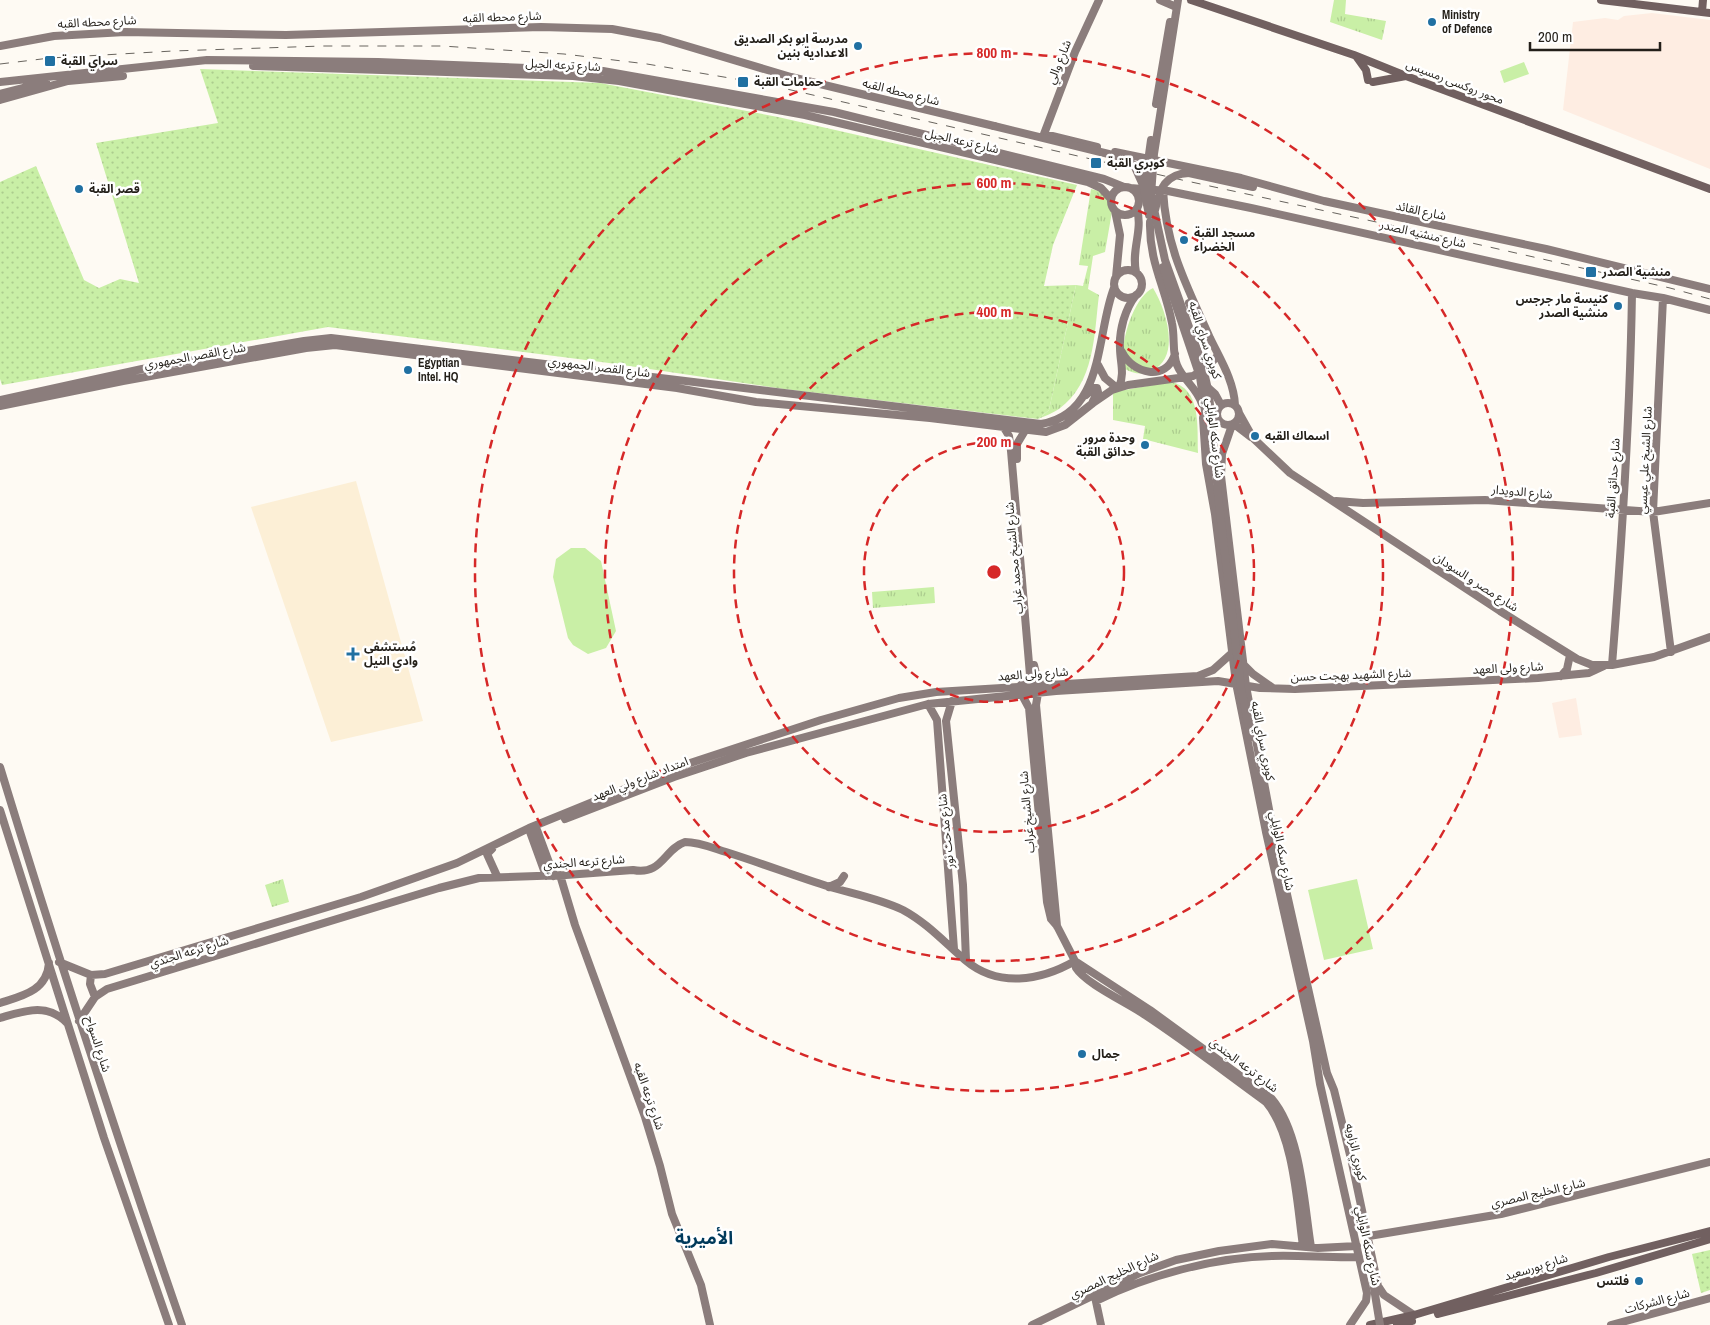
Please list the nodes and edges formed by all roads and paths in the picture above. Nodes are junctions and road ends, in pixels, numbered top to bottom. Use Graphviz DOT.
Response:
graph roads {
  1 [pos="1099,0"];
  2 [pos="1160,0"];
  3 [pos="1191,0"];
  4 [pos="1601,0"];
  5 [pos="1703,0"];
  6 [pos="1175,2"];
  7 [pos="1706,13"];
  8 [pos="0,46"];
  9 [pos="1354,55"];
  10 [pos="440,69"];
  11 [pos="67,76"];
  12 [pos="1406,76"];
  13 [pos="0,82"];
  14 [pos="0,94"];
  15 [pos="0,100"];
  16 [pos="757,103"];
  17 [pos="900,129"];
  18 [pos="898,138"];
  19 [pos="1127,155"];
  20 [pos="1051,170"];
  21 [pos="1127,188"];
  22 [pos="1710,189"];
  23 [pos="1144,190"];
  24 [pos="1163,190"];
  25 [pos="1294,193"];
  26 [pos="1111,199"];
  27 [pos="1139,200"];
  28 [pos="1163,202"];
  29 [pos="1137,209"];
  30 [pos="1115,211"];
  31 [pos="1152,218"];
  32 [pos="1165,260"];
  33 [pos="1136,272"];
  34 [pos="1116,277"];
  35 [pos="1114,288"];
  36 [pos="1710,289"];
  37 [pos="1632,293"];
  38 [pos="1136,295"];
  39 [pos="1663,298"];
  40 [pos="1710,310"];
  41 [pos="1120,343"];
  42 [pos="1213,344"];
  43 [pos="399,349"];
  44 [pos="1175,350"];
  45 [pos="1218,355"];
  46 [pos="1098,364"];
  47 [pos="1185,378"];
  48 [pos="648,381"];
  49 [pos="736,388"];
  50 [pos="1118,388"];
  51 [pos="758,390"];
  52 [pos="1081,397"];
  53 [pos="0,400"];
  54 [pos="742,400"];
  55 [pos="762,403"];
  56 [pos="1093,403"];
  57 [pos="1221,405"];
  58 [pos="1235,405"];
  59 [pos="0,406"];
  60 [pos="1239,413"];
  61 [pos="1233,425"];
  62 [pos="1004,426"];
  63 [pos="1026,429"];
  64 [pos="1253,438"];
  65 [pos="1211,492"];
  66 [pos="1332,500"];
  67 [pos="1363,503"];
  68 [pos="1710,503"];
  69 [pos="1622,509"];
  70 [pos="1653,512"];
  71 [pos="1360,518"];
  72 [pos="1710,636"];
  73 [pos="1671,652"];
  74 [pos="1232,653"];
  75 [pos="1570,655"];
  76 [pos="1244,664"];
  77 [pos="1608,666"];
  78 [pos="1213,670"];
  79 [pos="1561,676"];
  80 [pos="1213,681"];
  81 [pos="1236,682"];
  82 [pos="1456,682"];
  83 [pos="1044,685"];
  84 [pos="1020,686"];
  85 [pos="1246,686"];
  86 [pos="1260,688"];
  87 [pos="1274,689"];
  88 [pos="1038,693"];
  89 [pos="1022,695"];
  90 [pos="1249,699"];
  91 [pos="952,701"];
  92 [pos="928,704"];
  93 [pos="830,718"];
  94 [pos="830,729"];
  95 [pos="745,749"];
  96 [pos="0,767"];
  97 [pos="1040,796"];
  98 [pos="0,810"];
  99 [pos="532,830"];
  100 [pos="1274,836"];
  101 [pos="25,850"];
  102 [pos="485,851"];
  103 [pos="17,864"];
  104 [pos="497,876"];
  105 [pos="554,876"];
  106 [pos="844,876"];
  107 [pos="34,878"];
  108 [pos="829,886"];
  109 [pos="24,888"];
  110 [pos="212,942"];
  111 [pos="954,949"];
  112 [pos="216,955"];
  113 [pos="966,960"];
  114 [pos="49,961"];
  115 [pos="1075,961"];
  116 [pos="60,962"];
  117 [pos="91,975"];
  118 [pos="95,997"];
  119 [pos="32,1001"];
  120 [pos="0,1003"];
  121 [pos="0,1018"];
  122 [pos="79,1021"];
  123 [pos="68,1024"];
  124 [pos="1324,1074"];
  125 [pos="115,1131"];
  126 [pos="104,1138"];
  127 [pos="121,1149"];
  128 [pos="111,1158"];
  129 [pos="1710,1162"];
  130 [pos="1710,1231"];
  131 [pos="1369,1236"];
  132 [pos="1710,1239"];
  133 [pos="1357,1246"];
  134 [pos="1307,1247"];
  135 [pos="1359,1257"];
  136 [pos="1609,1257"];
  137 [pos="1593,1262"];
  138 [pos="1611,1268"];
  139 [pos="1596,1273"];
  140 [pos="1381,1292"];
  141 [pos="1366,1293"];
  142 [pos="1095,1298"];
  143 [pos="1710,1298"];
  144 [pos="1414,1315"];
  145 [pos="1400,1324"];
  146 [pos="169,1325"];
  147 [pos="182,1325"];
  148 [pos="710,1325"];
  149 [pos="1032,1325"];
  150 [pos="1101,1325"];
  151 [pos="1350,1325"];
  152 [pos="1370,1325"];
  153 [pos="1376,1325"];
  154 [pos="1380,1325"];
  155 [pos="1611,1325"];
  1 -- 19 [label="main road, شارع والي"];
  2 -- 6 [label="main road"];
  3 -- 9 [label="main road, محور روكسى رمسيس"];
  4 -- 7 [label="main road"];
  5 -- 7 [label="main road"];
  6 -- 23 [label="main road, كوبري سراي القبه, bridge"];
  6 -- 31 [label="main road, كوبري سراي القبه, bridge"];
  8 -- 23 [label="main road, شارع محطه القبه, bridge"];
  9 -- 12 [label="main road, محور روكسى رمسيس"];
  9 -- 12 [label="main road"];
  10 -- 11 [label="main road, شارع ترعه الجبل"];
  10 -- 15 [label="main road, شارع ترعه الجبل"];
  10 -- 16 [label="main road, شارع ترعه الجبل"];
  11 -- 13 [label="main road, شارع ترعه الجبل"];
  11 -- 14 [label="main road, شارع ترعه الجبل"];
  12 -- 22 [label="main road, محور روكسى رمسيس"];
  16 -- 17 [label="main road, شارع ترعه الجبل"];
  16 -- 18 [label="main road, شارع ترعه الجبل"];
  17 -- 18 [label="main road"];
  17 -- 20 [label="main road, شارع ترعه الجبل"];
  18 -- 20 [label="main road, شارع ترعه الجبل"];
  19 -- 25 [label="main road, شارع القائد"];
  20 -- 21 [label="main road, شارع ترعه الجبل"];
  20 -- 26 [label="main road, شارع ترعه الجبل"];
  21 -- 24 [label="main road, شارع منشيه الصدر"];
  21 -- 26 [label="main road"];
  21 -- 27 [label="main road"];
  23 -- 31 [label="main road, كوبري سراي القبه, bridge"];
  24 -- 28 [label="main road, شارع سكه الوايلي"];
  24 -- 37 [label="main road, شارع منشيه الصدر"];
  25 -- 31 [label="main road, bridge"];
  25 -- 36 [label="main road, شارع القائد"];
  26 -- 30 [label="main road"];
  27 -- 28 [label="main road"];
  27 -- 29 [label="main road"];
  28 -- 42 [label="main road, شارع سكه الوايلي"];
  29 -- 30 [label="main road"];
  29 -- 33 [label="main road"];
  30 -- 34 [label="main road"];
  31 -- 32 [label="main road, كوبري سراي القبه, bridge"];
  31 -- 44 [label="main road, شارع سكه الوايلي"];
  31 -- 65 [label="main road, كوبري سراي القبه, bridge"];
  32 -- 42 [label="main road, bridge"];
  32 -- 100 [label="main road, كوبري سراي القبه, bridge"];
  33 -- 34 [label="main road"];
  33 -- 38 [label="main road"];
  34 -- 35 [label="main road"];
  35 -- 38 [label="main road"];
  35 -- 46 [label="main road, شارع القصر الجمهوري"];
  37 -- 39 [label="main road, شارع منشيه الصدر"];
  37 -- 69 [label="main road, شارع حدائق القبة"];
  38 -- 41 [label="main road"];
  39 -- 40 [label="main road, شارع منشيه الصدر"];
  39 -- 70 [label="main road, شارع الشيخ علي عيسي"];
  41 -- 44 [label="main road"];
  41 -- 50 [label="main road"];
  42 -- 45 [label="main road, شارع سكه الوايلي"];
  43 -- 48 [label="main road, شارع القصر الجمهوري"];
  43 -- 53 [label="main road, شارع القصر الجمهوري"];
  43 -- 59 [label="main road, شارع القصر الجمهوري"];
  44 -- 47 [label="main road, شارع سكه الوايلي"];
  45 -- 47 [label="main road, شارع القصر الجمهوري"];
  45 -- 58 [label="main road, شارع سكه الوايلي"];
  46 -- 50 [label="main road"];
  46 -- 52 [label="main road, شارع القصر الجمهوري"];
  47 -- 50 [label="main road, شارع القصر الجمهوري"];
  47 -- 57 [label="main road"];
  47 -- 65 [label="main road, شارع سكه الوايلي"];
  48 -- 49 [label="main road, شارع القصر الجمهوري"];
  48 -- 54 [label="main road, شارع القصر الجمهوري"];
  49 -- 51 [label="main road, شارع القصر الجمهوري"];
  49 -- 54 [label="main road"];
  50 -- 56 [label="main road, شارع القصر الجمهوري"];
  51 -- 52 [label="main road, شارع القصر الجمهوري"];
  51 -- 55 [label="main road"];
  52 -- 56 [label="main road"];
  54 -- 55 [label="main road, شارع القصر الجمهوري"];
  55 -- 62 [label="main road, شارع القصر الجمهوري"];
  56 -- 63 [label="main road, شارع القصر الجمهوري"];
  57 -- 58 [label="main road"];
  57 -- 61 [label="main road"];
  58 -- 60 [label="main road"];
  60 -- 61 [label="main road"];
  60 -- 64 [label="main road, شارع مصر و السودان"];
  61 -- 64 [label="main road, شارع مصر و السودان"];
  61 -- 76 [label="main road, شارع سكه الوايلي"];
  62 -- 63 [label="main road, شارع القصر الجمهوري"];
  62 -- 84 [label="main road, شارع الشيخ محمد غراب"];
  63 -- 83 [label="main road, شارع الشيخ محمد غراب"];
  64 -- 66 [label="main road, شارع مصر و السودان"];
  65 -- 74 [label="main road, شارع سكه الوايلي"];
  66 -- 67 [label="main road, شارع الدويدار"];
  66 -- 71 [label="main road, شارع مصر و السودان"];
  67 -- 69 [label="main road, شارع الدويدار"];
  67 -- 71 [label="main road"];
  68 -- 70 [label="main road, شارع الدويدار"];
  69 -- 70 [label="main road, شارع الدويدار"];
  69 -- 77 [label="main road, شارع حدائق القبة"];
  70 -- 73 [label="main road, شارع الشيخ علي عيسي"];
  71 -- 75 [label="main road, شارع مصر و السودان"];
  72 -- 73 [label="main road, شارع مصر و السودان"];
  73 -- 77 [label="main road, شارع مصر و السودان"];
  74 -- 78 [label="main road, شارع ولى العهد"];
  74 -- 81 [label="main road, شارع سكه الوايلي"];
  75 -- 77 [label="main road, شارع مصر و السودان"];
  75 -- 79 [label="main road, شارع ولى العهد"];
  76 -- 85 [label="main road, شارع سكه الوايلي"];
  76 -- 87 [label="main road"];
  77 -- 79 [label="main road, شارع ولى العهد"];
  78 -- 80 [label="main road"];
  78 -- 83 [label="main road, شارع ولى العهد"];
  79 -- 82 [label="main road, شارع ولى العهد"];
  80 -- 81 [label="main road, شارع ولى العهد"];
  80 -- 88 [label="main road, شارع ولى العهد"];
  81 -- 85 [label="main road, شارع ولى العهد"];
  81 -- 124 [label="main road, شارع سكه الوايلي"];
  82 -- 87 [label="main road, شارع الشهيد بهجت حسن"];
  83 -- 84 [label="main road, شارع ولى العهد"];
  84 -- 93 [label="main road, شارع ولى العهد"];
  85 -- 86 [label="main road, شارع الشهيد بهجت حسن"];
  85 -- 90 [label="main road, شارع سكه الوايلي"];
  86 -- 87 [label="main road, شارع الشهيد بهجت حسن"];
  86 -- 90 [label="main road"];
  88 -- 89 [label="main road, شارع ولى العهد"];
  88 -- 97 [label="main road, شارع الشيخ غراب"];
  89 -- 91 [label="main road, شارع ولى العهد"];
  89 -- 97 [label="main road, شارع الشيخ غراب"];
  90 -- 100 [label="main road, شارع سكه الوايلي"];
  91 -- 92 [label="main road, شارع ولى العهد"];
  91 -- 113 [label="main road, شارع مدحت نور"];
  92 -- 94 [label="main road, شارع ولى العهد"];
  92 -- 111 [label="main road, شارع مدحت نور"];
  93 -- 95 [label="main road, امتداد شارع ولي العهد"];
  94 -- 95 [label="main road, امتداد شارع ولي العهد"];
  95 -- 99 [label="main road, امتداد شارع ولي العهد"];
  96 -- 101 [label="main road, شارع السواح"];
  97 -- 115 [label="main road, شارع الشيخ غراب"];
  98 -- 103 [label="main road, شارع السواح"];
  99 -- 102 [label="main road, شارع ترعه الجندي"];
  99 -- 105 [label="main road, شارع ترعه القبه"];
  100 -- 124 [label="main road, شارع سكه الوايلي"];
  101 -- 103 [label="main road"];
  101 -- 107 [label="main road, شارع السواح"];
  102 -- 104 [label="main road"];
  102 -- 110 [label="main road, شارع ترعه الجندي"];
  103 -- 109 [label="main road, شارع السواح"];
  104 -- 105 [label="main road, شارع ترعه الجندي"];
  104 -- 112 [label="main road, شارع ترعه الجندي"];
  105 -- 108 [label="main road, شارع ترعه الجندي"];
  105 -- 148 [label="main road, شارع ترعه القبه"];
  106 -- 108 [label="main road"];
  107 -- 109 [label="main road"];
  107 -- 116 [label="main road, شارع السواح"];
  108 -- 111 [label="main road, شارع ترعه الجندي"];
  109 -- 114 [label="main road, شارع السواح"];
  110 -- 112 [label="main road"];
  110 -- 117 [label="main road, شارع ترعه الجندي"];
  111 -- 113 [label="main road, شارع ترعه الجندي"];
  112 -- 118 [label="main road, شارع ترعه الجندي"];
  113 -- 115 [label="main road, شارع ترعه الجندي"];
  114 -- 119 [label="main road"];
  114 -- 123 [label="main road, شارع السواح"];
  115 -- 134 [label="main road, شارع ترعه الجندي"];
  116 -- 117 [label="main road"];
  116 -- 122 [label="main road, شارع السواح"];
  117 -- 118 [label="main road"];
  118 -- 122 [label="main road, شارع ترعه الجندي"];
  119 -- 120 [label="main road"];
  119 -- 121 [label="main road"];
  119 -- 123 [label="main road"];
  122 -- 125 [label="main road, شارع السواح"];
  123 -- 126 [label="main road, شارع السواح"];
  124 -- 131 [label="main road, شارع سكه الوايلي"];
  124 -- 133 [label="main road, شارع سكه الوايلي"];
  124 -- 153 [label="main road, كوبري الزاويه"];
  124 -- 154 [label="main road, كوبري الزاويه, bridge"];
  125 -- 126 [label="main road"];
  125 -- 127 [label="main road, شارع السواح"];
  126 -- 128 [label="main road, شارع السواح"];
  127 -- 128 [label="main road"];
  127 -- 147 [label="main road, شارع السواح"];
  128 -- 146 [label="main road, شارع السواح"];
  129 -- 131 [label="main road, شارع الخليج المصري"];
  130 -- 136 [label="main road, شارع بورسعيد"];
  131 -- 140 [label="main road, شارع سكه الوايلي"];
  132 -- 138 [label="main road, شارع بورسعيد"];
  133 -- 134 [label="main road, شارع الخليج المصري"];
  133 -- 135 [label="main road, شارع سكه الوايلي"];
  134 -- 142 [label="main road, شارع الخليج المصري"];
  135 -- 141 [label="main road, شارع سكه الوايلي"];
  135 -- 142 [label="main road, شارع الخليج المصري"];
  136 -- 137 [label="main road, شارع بورسعيد"];
  136 -- 138 [label="main road"];
  137 -- 139 [label="main road"];
  137 -- 144 [label="main road, شارع بورسعيد"];
  138 -- 139 [label="main road, شارع بورسعيد"];
  139 -- 145 [label="main road, شارع بورسعيد"];
  140 -- 141 [label="main road"];
  140 -- 144 [label="main road, شارع سكه الوايلي"];
  141 -- 151 [label="main road, شارع سكه الوايلي"];
  142 -- 149 [label="main road, شارع الخليج المصري"];
  142 -- 150 [label="main road"];
  143 -- 155 [label="main road, شارع الشركات"];
  144 -- 152 [label="main road, شارع بورسعيد"];
}
